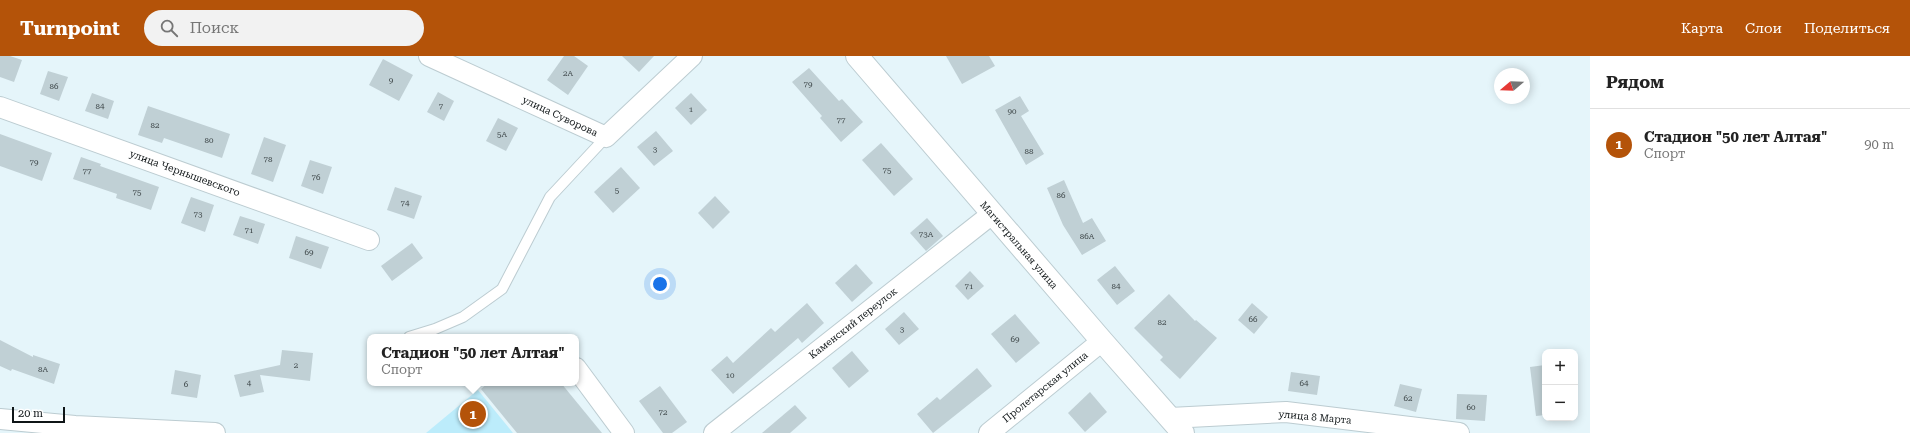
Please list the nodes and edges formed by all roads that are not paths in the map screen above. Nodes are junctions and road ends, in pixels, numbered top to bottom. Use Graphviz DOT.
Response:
graph roads {
  1 [pos="429,56"];
  2 [pos="692,56"];
  3 [pos="857,56"];
  4 [pos="0,107"];
  5 [pos="606,137"];
  6 [pos="992,214"];
  7 [pos="369,240"];
  8 [pos="420,334"];
  9 [pos="1102,341"];
  10 [pos="579,372"];
  11 [pos="0,419"];
  12 [pos="1177,426"];
  13 [pos="215,433"];
  14 [pos="624,433"];
  15 [pos="714,433"];
  16 [pos="989,433"];
  17 [pos="1459,433"];
  1 -- 5 [label="street, улица Суворова"];
  2 -- 5 [label="street, улица Суворова"];
  3 -- 6 [label="street, Магистральная улица"];
  4 -- 7 [label="street, улица Чернышевского"];
  5 -- 8 [label="lane"];
  6 -- 9 [label="street, Магистральная улица"];
  6 -- 15 [label="street, Каменский переулок"];
  9 -- 12 [label="street, Магистральная улица"];
  9 -- 16 [label="street, Пролетарская улица"];
  10 -- 14 [label="street"];
  11 -- 13 [label="street"];
  12 -- 17 [label="street, улица 8 Марта"];
}
